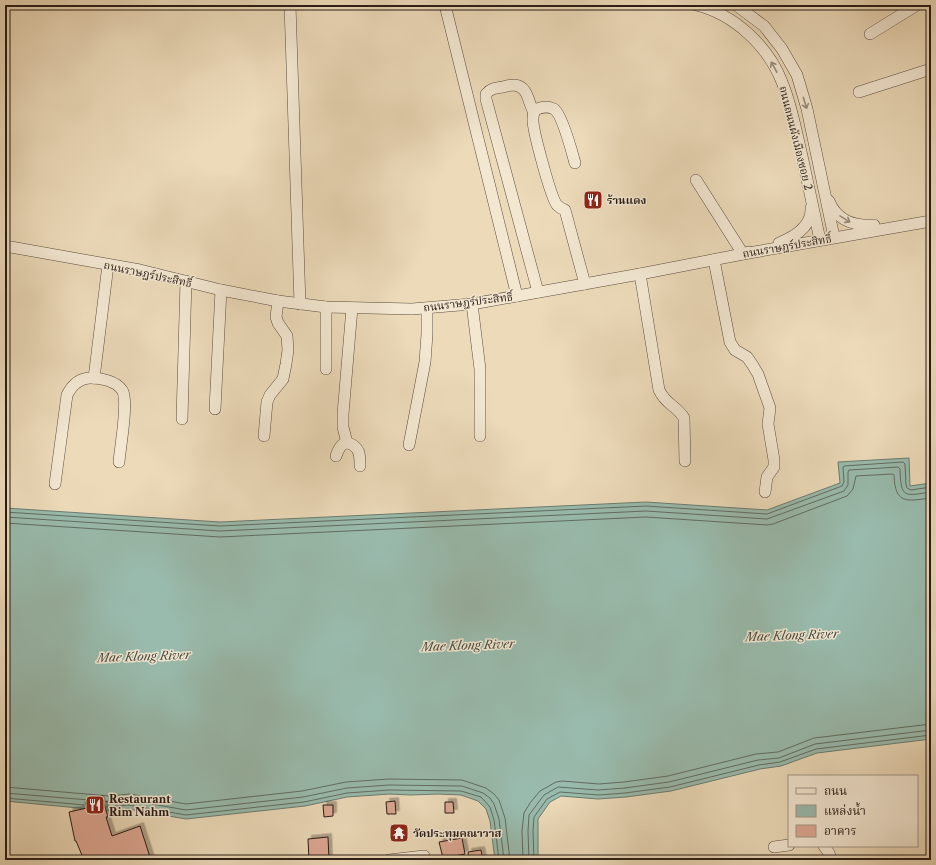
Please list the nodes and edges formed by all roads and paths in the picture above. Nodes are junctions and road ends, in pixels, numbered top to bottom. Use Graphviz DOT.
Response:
graph roads {
  1 [pos="290,5"];
  2 [pos="445,5"];
  3 [pos="696,5"];
  4 [pos="736,5"];
  5 [pos="917,5"];
  6 [pos="870,34"];
  7 [pos="931,69"];
  8 [pos="859,92"];
  9 [pos="534,112"];
  10 [pos="575,163"];
  11 [pos="696,180"];
  12 [pos="824,188"];
  13 [pos="809,190"];
  14 [pos="931,221"];
  15 [pos="909,224"];
  16 [pos="834,237"];
  17 [pos="820,240"];
  18 [pos="5,246"];
  19 [pos="743,254"];
  20 [pos="714,260"];
  21 [pos="108,265"];
  22 [pos="640,274"];
  23 [pos="186,281"];
  24 [pos="584,284"];
  25 [pos="221,290"];
  26 [pos="538,292"];
  27 [pos="517,296"];
  28 [pos="278,300"];
  29 [pos="300,304"];
  30 [pos="472,304"];
  31 [pos="326,307"];
  32 [pos="352,308"];
  33 [pos="428,308"];
  34 [pos="326,369"];
  35 [pos="94,378"];
  36 [pos="215,409"];
  37 [pos="182,419"];
  38 [pos="264,436"];
  39 [pos="480,436"];
  40 [pos="347,443"];
  41 [pos="409,445"];
  42 [pos="336,456"];
  43 [pos="685,461"];
  44 [pos="119,462"];
  45 [pos="360,466"];
  46 [pos="55,484"];
  47 [pos="765,492"];
  48 [pos="788,845"];
  49 [pos="774,847"];
  50 [pos="825,847"];
  51 [pos="389,860"];
  52 [pos="425,860"];
  53 [pos="830,860"];
  1 -- 29 [label="street"];
  2 -- 27 [label="street"];
  13 -- 3 [label="street, ถนนถนนผังเมืองซอย 2, one-way"];
  4 -- 12 [label="street, ถนนถนนผังเมืองซอย 2, one-way"];
  5 -- 6 [label="street"];
  7 -- 8 [label="street"];
  9 -- 10 [label="street"];
  9 -- 24 [label="street"];
  9 -- 26 [label="street"];
  11 -- 19 [label="street"];
  12 -- 15 [label="street, one-way"];
  12 -- 16 [label="street, ถนนถนนผังเมืองซอย 2"];
  13 -- 17 [label="street, ถนนถนนผังเมืองซอย 2"];
  13 -- 19 [label="street"];
  14 -- 15 [label="street, ถนนราษฎร์ประสิทธิ์"];
  15 -- 16 [label="street, ถนนราษฎร์ประสิทธิ์"];
  16 -- 17 [label="street, ถนนราษฎร์ประสิทธิ์"];
  17 -- 19 [label="street, ถนนราษฎร์ประสิทธิ์"];
  18 -- 21 [label="street, ถนนราษฎร์ประสิทธิ์"];
  19 -- 20 [label="street, ถนนราษฎร์ประสิทธิ์"];
  20 -- 22 [label="street, ถนนราษฎร์ประสิทธิ์"];
  20 -- 47 [label="street"];
  21 -- 23 [label="street, ถนนราษฎร์ประสิทธิ์"];
  21 -- 35 [label="street"];
  22 -- 24 [label="street, ถนนราษฎร์ประสิทธิ์"];
  22 -- 43 [label="street"];
  23 -- 25 [label="street, ถนนราษฎร์ประสิทธิ์"];
  23 -- 37 [label="street"];
  24 -- 26 [label="street, ถนนราษฎร์ประสิทธิ์"];
  25 -- 28 [label="street, ถนนราษฎร์ประสิทธิ์"];
  25 -- 36 [label="street"];
  26 -- 27 [label="street, ถนนราษฎร์ประสิทธิ์"];
  27 -- 30 [label="street, ถนนราษฎร์ประสิทธิ์"];
  28 -- 29 [label="street, ถนนราษฎร์ประสิทธิ์"];
  28 -- 38 [label="street"];
  29 -- 31 [label="street, ถนนราษฎร์ประสิทธิ์"];
  30 -- 33 [label="street, ถนนราษฎร์ประสิทธิ์"];
  30 -- 39 [label="street"];
  31 -- 32 [label="street, ถนนราษฎร์ประสิทธิ์"];
  31 -- 34 [label="street"];
  32 -- 33 [label="street, ถนนราษฎร์ประสิทธิ์"];
  32 -- 40 [label="street"];
  33 -- 41 [label="street"];
  35 -- 44 [label="street"];
  35 -- 46 [label="street"];
  40 -- 42 [label="street"];
  40 -- 45 [label="street"];
  48 -- 49 [label="street"];
  50 -- 53 [label="street"];
  51 -- 52 [label="street"];
}
